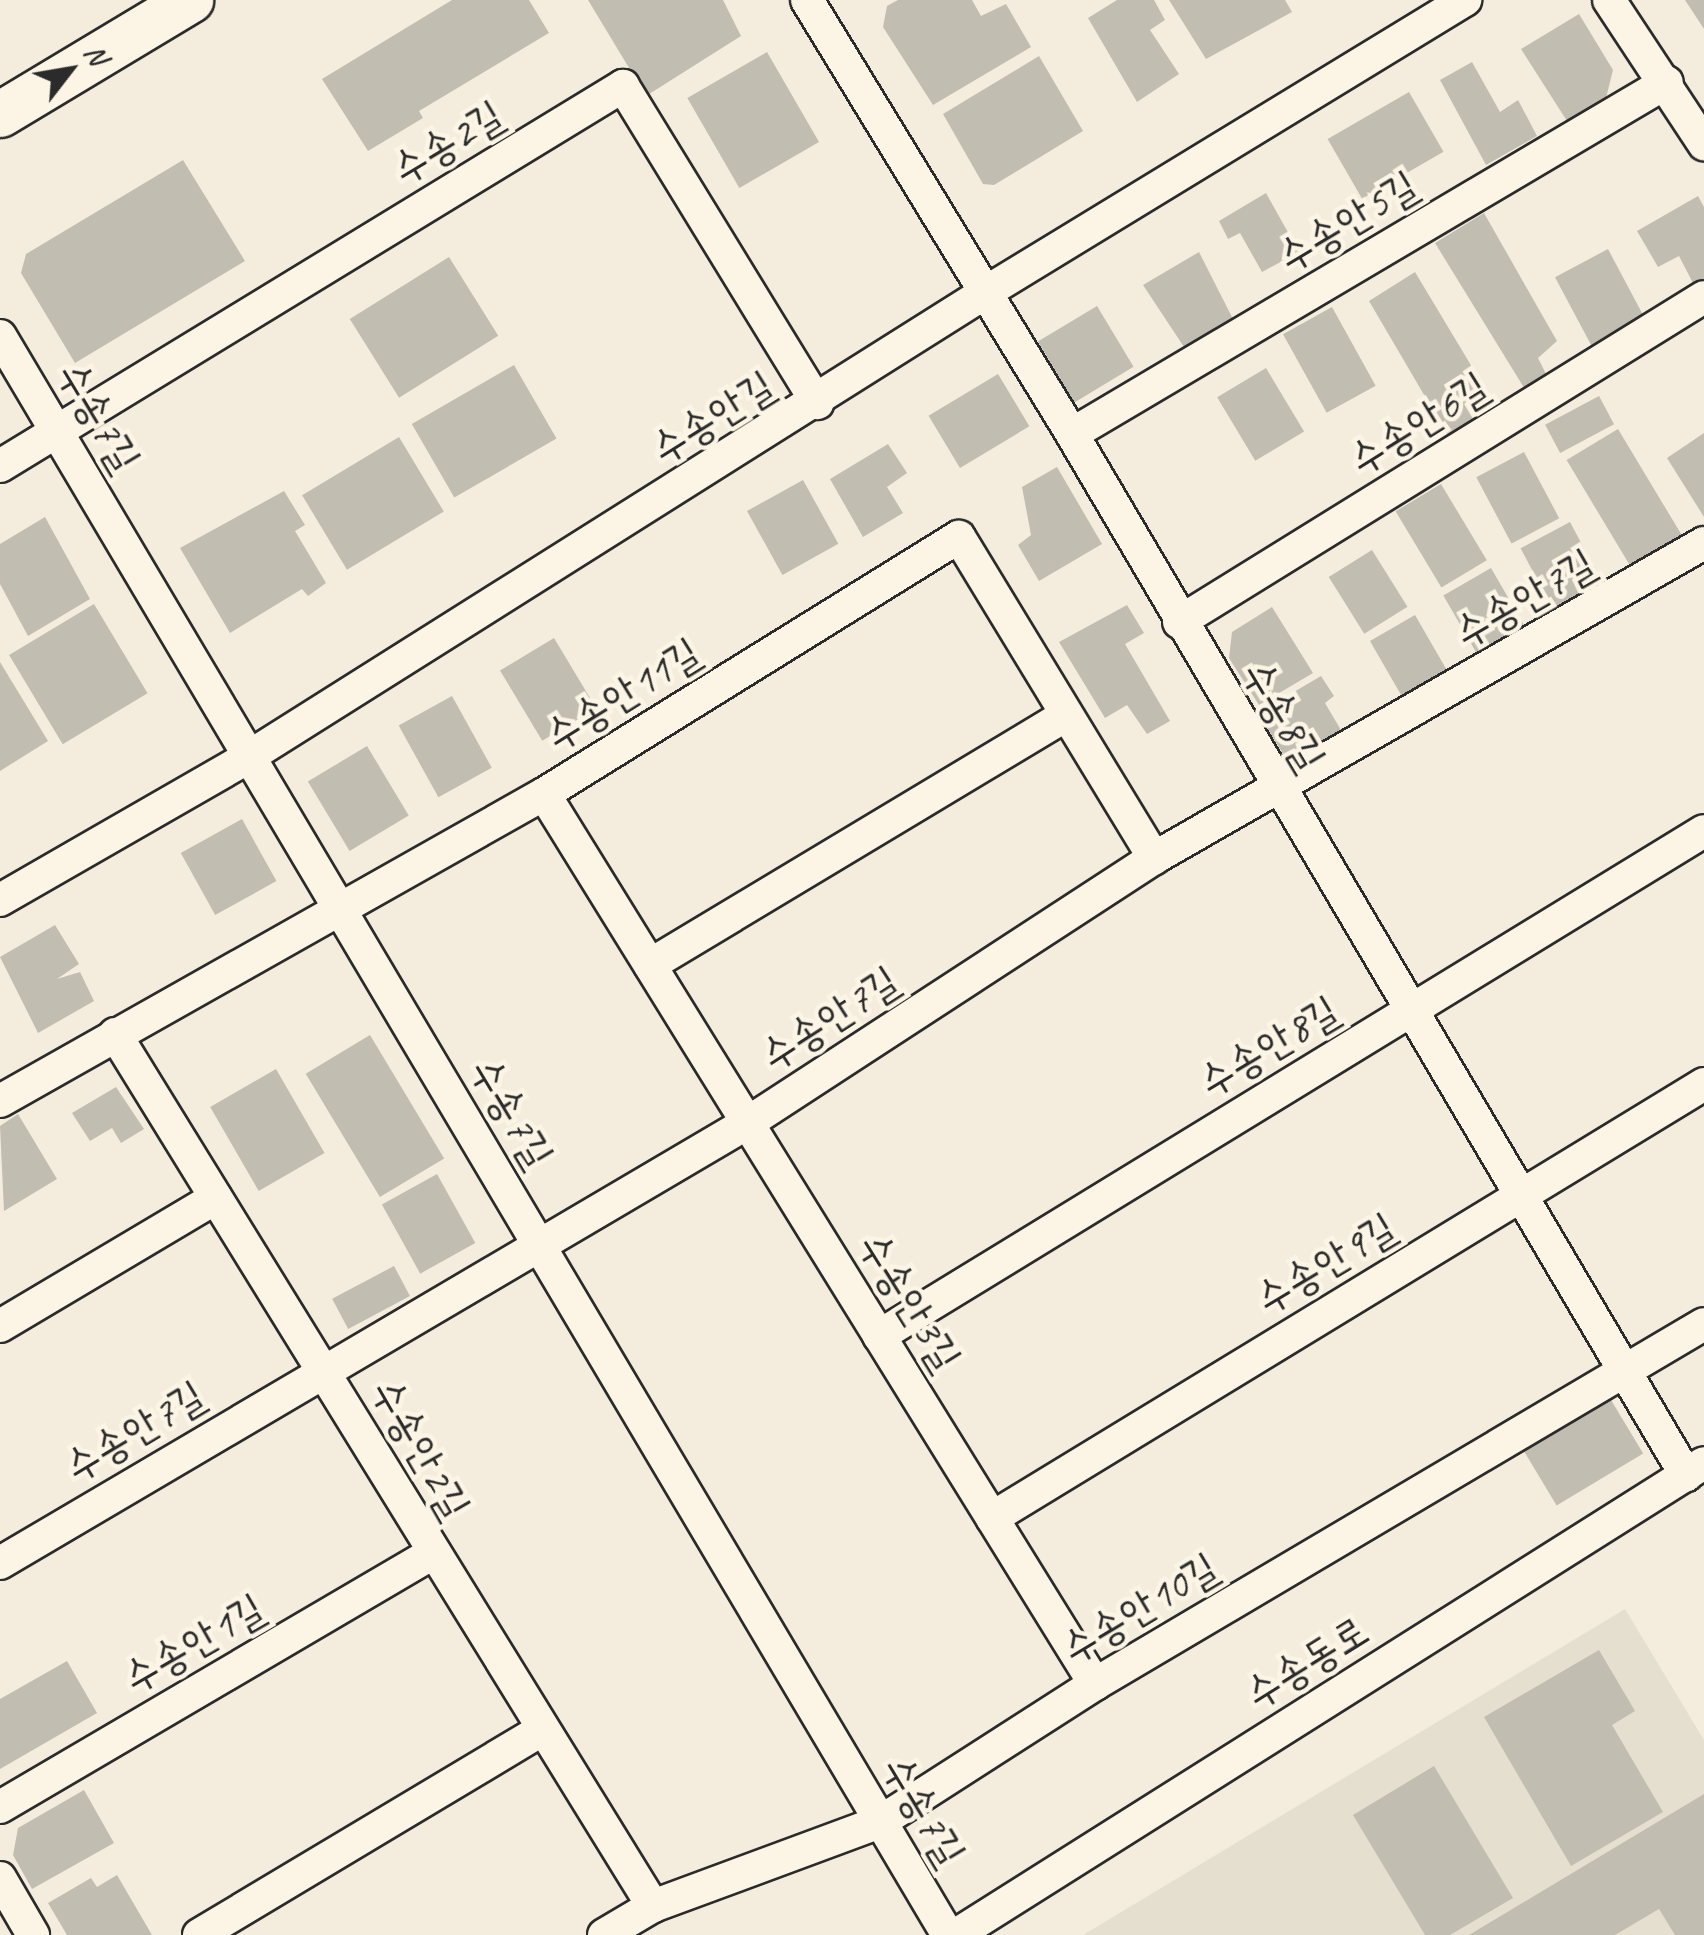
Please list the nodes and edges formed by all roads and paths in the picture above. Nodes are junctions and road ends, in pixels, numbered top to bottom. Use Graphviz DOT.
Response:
graph roads {
  1 [pos="190,0"];
  2 [pos="807,0"];
  3 [pos="1609,0"];
  4 [pos="1462,1"];
  5 [pos="1667,82"];
  6 [pos="0,114"];
  7 [pos="1704,144"];
  8 [pos="983,294"];
  9 [pos="1704,297"];
  10 [pos="0,336"];
  11 [pos="817,404"];
  12 [pos="57,430"];
  13 [pos="1072,434"];
  14 [pos="0,466"];
  15 [pos="1704,544"];
  16 [pos="1179,622"];
  17 [pos="1066,715"];
  18 [pos="250,756"];
  19 [pos="1279,792"];
  20 [pos="544,794"];
  21 [pos="1704,831"];
  22 [pos="1154,858"];
  23 [pos="0,900"];
  24 [pos="341,911"];
  25 [pos="650,965"];
  26 [pos="1411,1010"];
  27 [pos="115,1034"];
  28 [pos="1704,1084"];
  29 [pos="0,1101"];
  30 [pos="749,1122"];
  31 [pos="1521,1194"];
  32 [pos="216,1198"];
  33 [pos="539,1243"];
  34 [pos="1704,1324"];
  35 [pos="0,1326"];
  36 [pos="879,1336"];
  37 [pos="323,1368"];
  38 [pos="1626,1370"];
  39 [pos="1695,1469"];
  40 [pos="992,1518"];
  41 [pos="431,1554"];
  42 [pos="0,1562"];
  43 [pos="1095,1684"];
  44 [pos="540,1732"];
  45 [pos="0,1806"];
  46 [pos="880,1822"];
  47 [pos="0,1878"];
  48 [pos="653,1906"];
  49 [pos="33,1935"];
  50 [pos="199,1935"];
  51 [pos="604,1935"];
  52 [pos="948,1935"];
  53 [pos="956,1935"];
  1 -- 6 [label="street"];
  2 -- 8 [label="street, 수송8길"];
  3 -- 5 [label="street"];
  4 -- 8 [label="street, 수송안길"];
  5 -- 7 [label="street"];
  5 -- 13 [label="street, 수송안5길"];
  8 -- 11 [label="street, 수송안길"];
  8 -- 13 [label="street, 수송8길"];
  9 -- 16 [label="street, 수송안6길"];
  10 -- 12 [label="street, 수송7길"];
  11 -- 12 [label="street, 수송2길"];
  11 -- 18 [label="street, 수송안길"];
  12 -- 14 [label="street, 수송2길"];
  12 -- 18 [label="street, 수송7길"];
  13 -- 16 [label="street, 수송8길"];
  15 -- 19 [label="street, 수송안7길"];
  16 -- 19 [label="street, 수송8길"];
  17 -- 20 [label="street, 수송안11길"];
  17 -- 22 [label="street, 수송안11길"];
  17 -- 25 [label="street"];
  18 -- 23 [label="street, 수송안길"];
  18 -- 24 [label="street, 수송7길"];
  19 -- 22 [label="street, 수송안7길"];
  19 -- 26 [label="street, 수송8길"];
  20 -- 24 [label="street, 수송안11길"];
  20 -- 25 [label="street, 수송안3길"];
  21 -- 26 [label="street, 수송안8길"];
  22 -- 30 [label="street, 수송안7길"];
  24 -- 27 [label="street, 수송안11길"];
  24 -- 33 [label="street, 수송7길"];
  25 -- 30 [label="street, 수송안3길"];
  26 -- 31 [label="street, 수송8길"];
  26 -- 36 [label="street, 수송안8길"];
  27 -- 29 [label="street, 수송안11길"];
  27 -- 32 [label="street, 수송안2길"];
  28 -- 31 [label="street, 수송안9길"];
  30 -- 33 [label="street, 수송안7길"];
  30 -- 36 [label="street, 수송안3길"];
  31 -- 38 [label="street, 수송8길"];
  31 -- 40 [label="street, 수송안9길"];
  32 -- 35 [label="street"];
  32 -- 37 [label="street, 수송안2길"];
  33 -- 37 [label="street, 수송안7길"];
  33 -- 46 [label="street, 수송7길"];
  34 -- 38 [label="street, 수송안10길"];
  36 -- 40 [label="street, 수송안3길"];
  37 -- 41 [label="street, 수송안2길"];
  37 -- 42 [label="street, 수송안7길"];
  38 -- 39 [label="street, 수송8길"];
  38 -- 43 [label="street, 수송안10길"];
  39 -- 53 [label="street, 수송동로"];
  40 -- 43 [label="street, 수송안3길"];
  41 -- 44 [label="street, 수송안2길"];
  41 -- 45 [label="street, 수송안1길"];
  43 -- 46 [label="street, 수송안10길"];
  44 -- 48 [label="street, 수송안2길"];
  44 -- 50 [label="street"];
  46 -- 48 [label="street, 수송안10길"];
  46 -- 52 [label="street, 수송7길"];
  47 -- 49 [label="street"];
  48 -- 51 [label="street, 수송안10길"];
}
